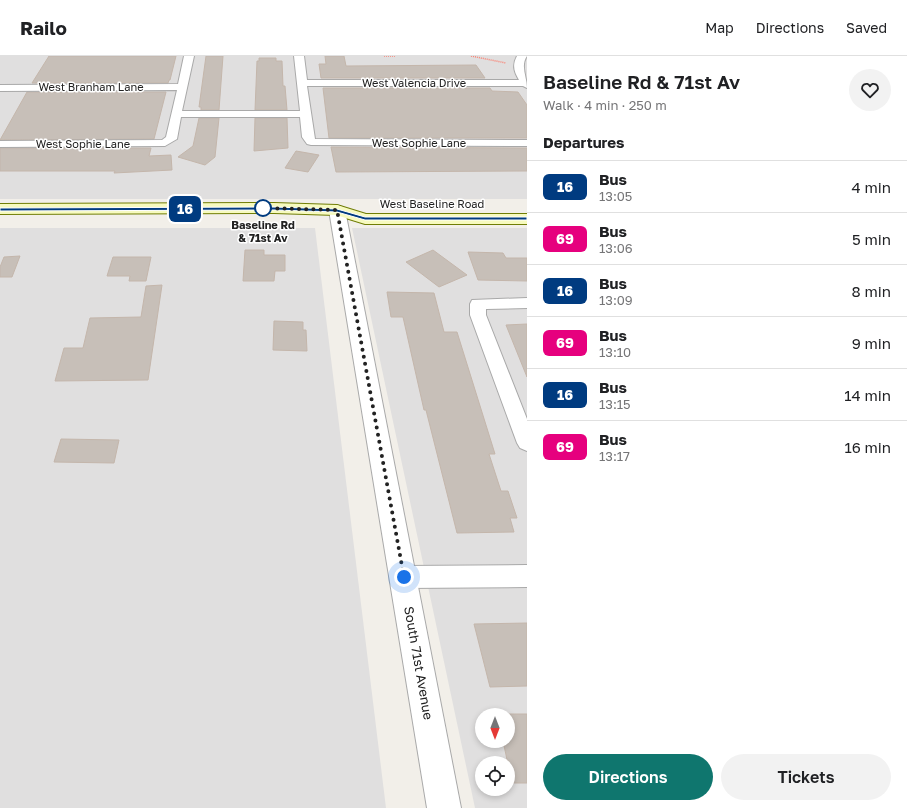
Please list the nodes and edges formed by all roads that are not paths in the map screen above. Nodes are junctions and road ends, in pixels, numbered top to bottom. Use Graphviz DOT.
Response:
graph roads {
  1 [pos="189,56"];
  2 [pos="299,56"];
  3 [pos="522,56"];
  4 [pos="302,83"];
  5 [pos="526,84"];
  6 [pos="182,87"];
  7 [pos="0,88"];
  8 [pos="176,114"];
  9 [pos="305,114"];
  10 [pos="527,143"];
  11 [pos="0,144"];
  12 [pos="368,204"];
  13 [pos="0,209"];
  14 [pos="337,210"];
  15 [pos="527,219"];
  16 [pos="527,303"];
  17 [pos="527,443"];
  18 [pos="527,576"];
  19 [pos="404,577"];
  20 [pos="444,808"];
  1 -- 6 [label="street"];
  2 -- 4 [label="street"];
  3 -- 5 [label="street"];
  4 -- 5 [label="street, West Valencia Drive"];
  4 -- 9 [label="street"];
  6 -- 7 [label="street, West Branham Lane"];
  6 -- 8 [label="street"];
  8 -- 9 [label="street"];
  8 -- 11 [label="street, West Sophie Lane"];
  9 -- 10 [label="street, West Sophie Lane"];
  12 -- 14 [label="main road, West Baseline Road"];
  13 -- 14 [label="main road, West Baseline Road"];
  14 -- 15 [label="main road, West Baseline Road"];
  14 -- 19 [label="street, South 71st Avenue"];
  16 -- 17 [label="street"];
  18 -- 19 [label="street"];
  19 -- 20 [label="street, South 71st Avenue"];
}
